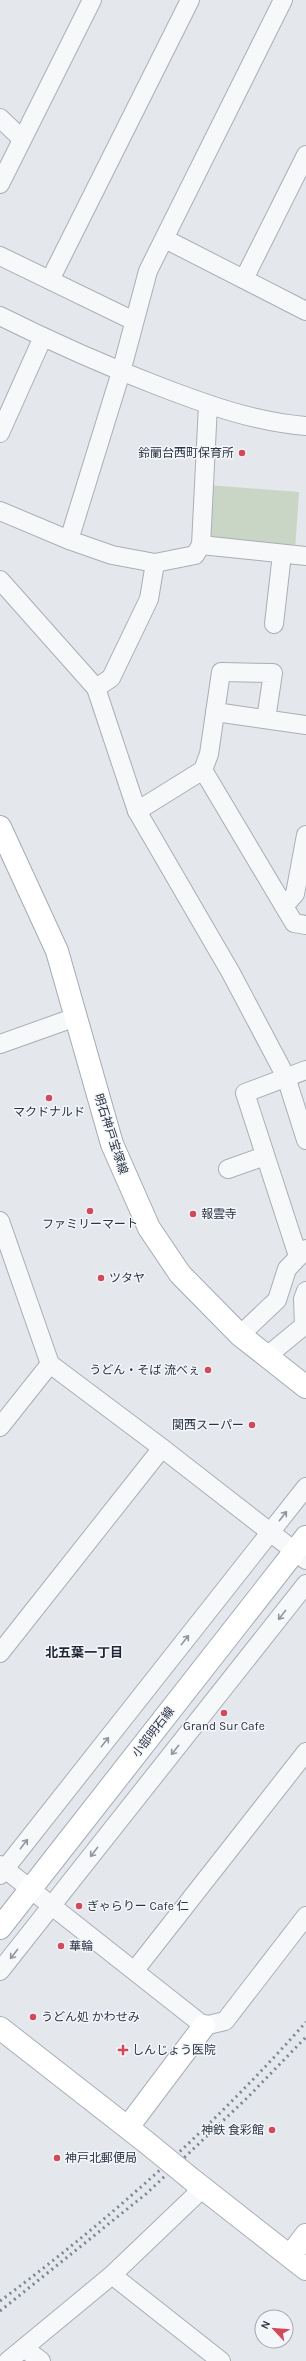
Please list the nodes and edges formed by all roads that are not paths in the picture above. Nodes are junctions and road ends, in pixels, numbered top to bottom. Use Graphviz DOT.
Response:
graph roads {
  1 [pos="92,0"];
  2 [pos="190,0"];
  3 [pos="283,0"];
  4 [pos="0,118"];
  5 [pos="22,139"];
  6 [pos="306,155"];
  7 [pos="0,184"];
  8 [pos="165,239"];
  9 [pos="0,256"];
  10 [pos="244,279"];
  11 [pos="50,280"];
  12 [pos="306,311"];
  13 [pos="0,316"];
  14 [pos="134,321"];
  15 [pos="43,337"];
  16 [pos="121,372"];
  17 [pos="208,405"];
  18 [pos="306,426"];
  19 [pos="0,433"];
  20 [pos="0,511"];
  21 [pos="69,540"];
  22 [pos="201,545"];
  23 [pos="282,554"];
  24 [pos="306,556"];
  25 [pos="155,563"];
  26 [pos="2,585"];
  27 [pos="274,624"];
  28 [pos="96,688"];
  29 [pos="215,712"];
  30 [pos="266,719"];
  31 [pos="306,725"];
  32 [pos="203,770"];
  33 [pos="137,811"];
  34 [pos="0,827"];
  35 [pos="306,835"];
  36 [pos="284,906"];
  37 [pos="306,925"];
  38 [pos="76,1017"];
  39 [pos="0,1044"];
  40 [pos="306,1070"];
  41 [pos="286,1077"];
  42 [pos="306,1140"];
  43 [pos="265,1156"];
  44 [pos="228,1169"];
  45 [pos="0,1221"];
  46 [pos="302,1252"];
  47 [pos="306,1291"];
  48 [pos="305,1325"];
  49 [pos="240,1335"];
  50 [pos="267,1356"];
  51 [pos="50,1364"];
  52 [pos="306,1387"];
  53 [pos="0,1427"];
  54 [pos="162,1448"];
  55 [pos="306,1487"];
  56 [pos="270,1532"];
  57 [pos="302,1549"];
  58 [pos="306,1584"];
  59 [pos="0,1653"];
  60 [pos="306,1752"];
  61 [pos="2,1870"];
  62 [pos="31,1889"];
  63 [pos="52,1906"];
  64 [pos="306,1916"];
  65 [pos="0,1928"];
  66 [pos="135,1970"];
  67 [pos="0,1972"];
  68 [pos="204,2026"];
  69 [pos="0,2028"];
  70 [pos="128,2127"];
  71 [pos="197,2183"];
  72 [pos="306,2236"];
  73 [pos="298,2262"];
  74 [pos="112,2275"];
  75 [pos="24,2348"];
  76 [pos="8,2361"];
  77 [pos="40,2361"];
  78 [pos="222,2361"];
  1 -- 5 [label="street"];
  2 -- 11 [label="street"];
  3 -- 8 [label="street"];
  4 -- 5 [label="street"];
  5 -- 7 [label="street"];
  6 -- 10 [label="street"];
  8 -- 10 [label="street"];
  8 -- 14 [label="street"];
  9 -- 11 [label="street"];
  10 -- 12 [label="street"];
  11 -- 14 [label="street"];
  13 -- 15 [label="street"];
  14 -- 16 [label="street"];
  15 -- 16 [label="street"];
  15 -- 19 [label="street"];
  16 -- 17 [label="street"];
  16 -- 21 [label="street"];
  17 -- 18 [label="street"];
  17 -- 22 [label="street"];
  20 -- 21 [label="street"];
  21 -- 25 [label="street"];
  22 -- 23 [label="street"];
  22 -- 25 [label="street"];
  23 -- 24 [label="street"];
  23 -- 27 [label="street"];
  25 -- 28 [label="street"];
  26 -- 28 [label="street"];
  28 -- 33 [label="street"];
  29 -- 30 [label="street"];
  29 -- 30 [label="street"];
  29 -- 32 [label="street"];
  30 -- 31 [label="street"];
  32 -- 33 [label="street"];
  32 -- 36 [label="street"];
  33 -- 41 [label="street"];
  34 -- 38 [label="main road, 明石神戸宝塚線"];
  35 -- 36 [label="street"];
  36 -- 37 [label="street"];
  38 -- 39 [label="street"];
  38 -- 49 [label="main road, 明石神戸宝塚線"];
  40 -- 41 [label="street"];
  41 -- 42 [label="street"];
  41 -- 43 [label="street"];
  43 -- 44 [label="street"];
  43 -- 46 [label="street"];
  45 -- 51 [label="street"];
  46 -- 49 [label="street"];
  47 -- 48 [label="street"];
  48 -- 50 [label="street"];
  49 -- 50 [label="main road, 明石神戸宝塚線"];
  50 -- 52 [label="main road, 明石神戸宝塚線"];
  51 -- 53 [label="street"];
  51 -- 54 [label="street"];
  54 -- 56 [label="street"];
  54 -- 59 [label="street"];
  56 -- 55 [label="street, one-way"];
  56 -- 57 [label="street"];
  61 -- 56 [label="street, one-way"];
  57 -- 62 [label="main road, 小部明石線"];
  58 -- 63 [label="street, one-way"];
  60 -- 66 [label="street"];
  61 -- 62 [label="street"];
  62 -- 63 [label="street"];
  62 -- 65 [label="main road, 小部明石線"];
  63 -- 66 [label="street"];
  63 -- 67 [label="street, one-way"];
  64 -- 68 [label="street"];
  66 -- 68 [label="street"];
  68 -- 70 [label="main road"];
  69 -- 70 [label="main road"];
  70 -- 71 [label="main road, bridge"];
  71 -- 73 [label="main road"];
  71 -- 74 [label="street"];
  72 -- 73 [label="main road"];
  74 -- 75 [label="street"];
  74 -- 78 [label="street"];
  75 -- 76 [label="street"];
  75 -- 77 [label="street"];
}
